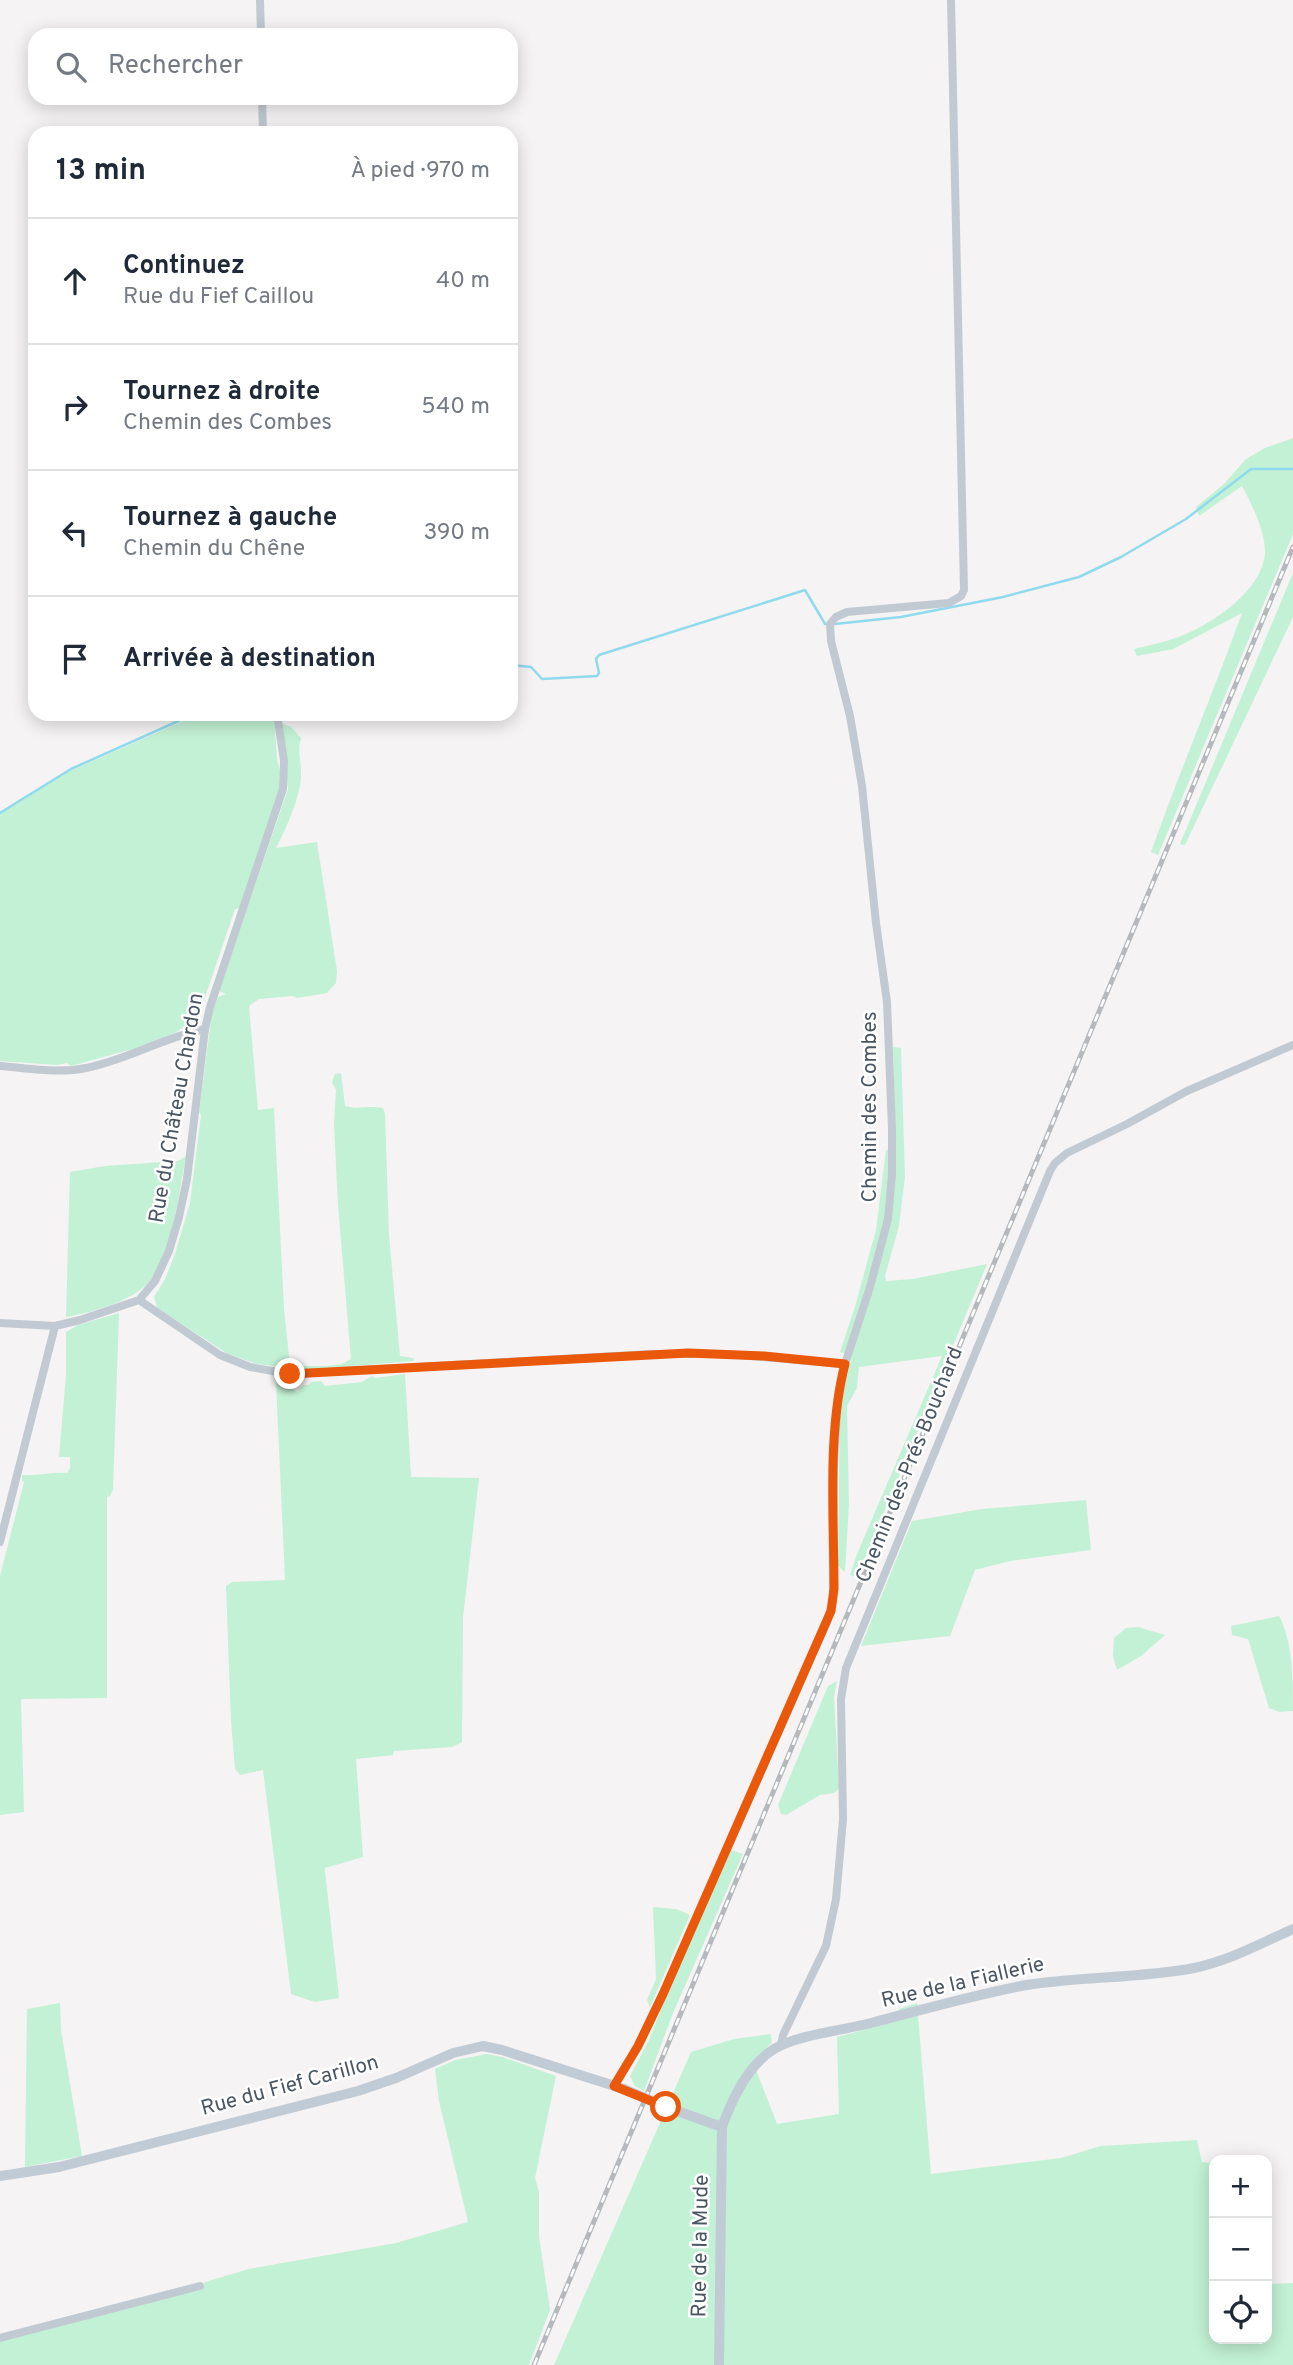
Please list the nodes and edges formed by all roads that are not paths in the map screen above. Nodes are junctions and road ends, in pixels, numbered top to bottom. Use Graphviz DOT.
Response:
graph roads {
  1 [pos="260,0"];
  2 [pos="951,0"];
  3 [pos="261,28"];
  4 [pos="262,105"];
  5 [pos="263,126"];
  6 [pos="278,721"];
  7 [pos="205,1029"];
  8 [pos="1293,1045"];
  9 [pos="0,1066"];
  10 [pos="139,1300"];
  11 [pos="0,1323"];
  12 [pos="55,1326"];
  13 [pos="845,1364"];
  14 [pos="0,1542"];
  15 [pos="1293,1929"];
  16 [pos="781,2045"];
  17 [pos="619,2088"];
  18 [pos="722,2127"];
  19 [pos="0,2176"];
  20 [pos="200,2286"];
  21 [pos="0,2338"];
  22 [pos="719,2365"];
  1 -- 3 [label="street"];
  2 -- 13 [label="street, Chemin des Combes"];
  4 -- 5 [label="street"];
  6 -- 7 [label="street, Rue du Château Chardon"];
  7 -- 9 [label="street"];
  7 -- 10 [label="street, Rue du Château Chardon"];
  8 -- 16 [label="street, Chemin des Prés Bouchard"];
  10 -- 12 [label="street"];
  10 -- 13 [label="street"];
  11 -- 12 [label="street"];
  12 -- 14 [label="street"];
  13 -- 17 [label="street, Chemin des Combes"];
  15 -- 16 [label="street, Rue de la Fiallerie"];
  16 -- 18 [label="street, Rue de la Fiallerie"];
  17 -- 18 [label="street, Rue du Fief Carillon, bridge"];
  17 -- 19 [label="street, Rue du Fief Carillon"];
  18 -- 22 [label="street, Rue de la Mude"];
  20 -- 21 [label="street"];
}
